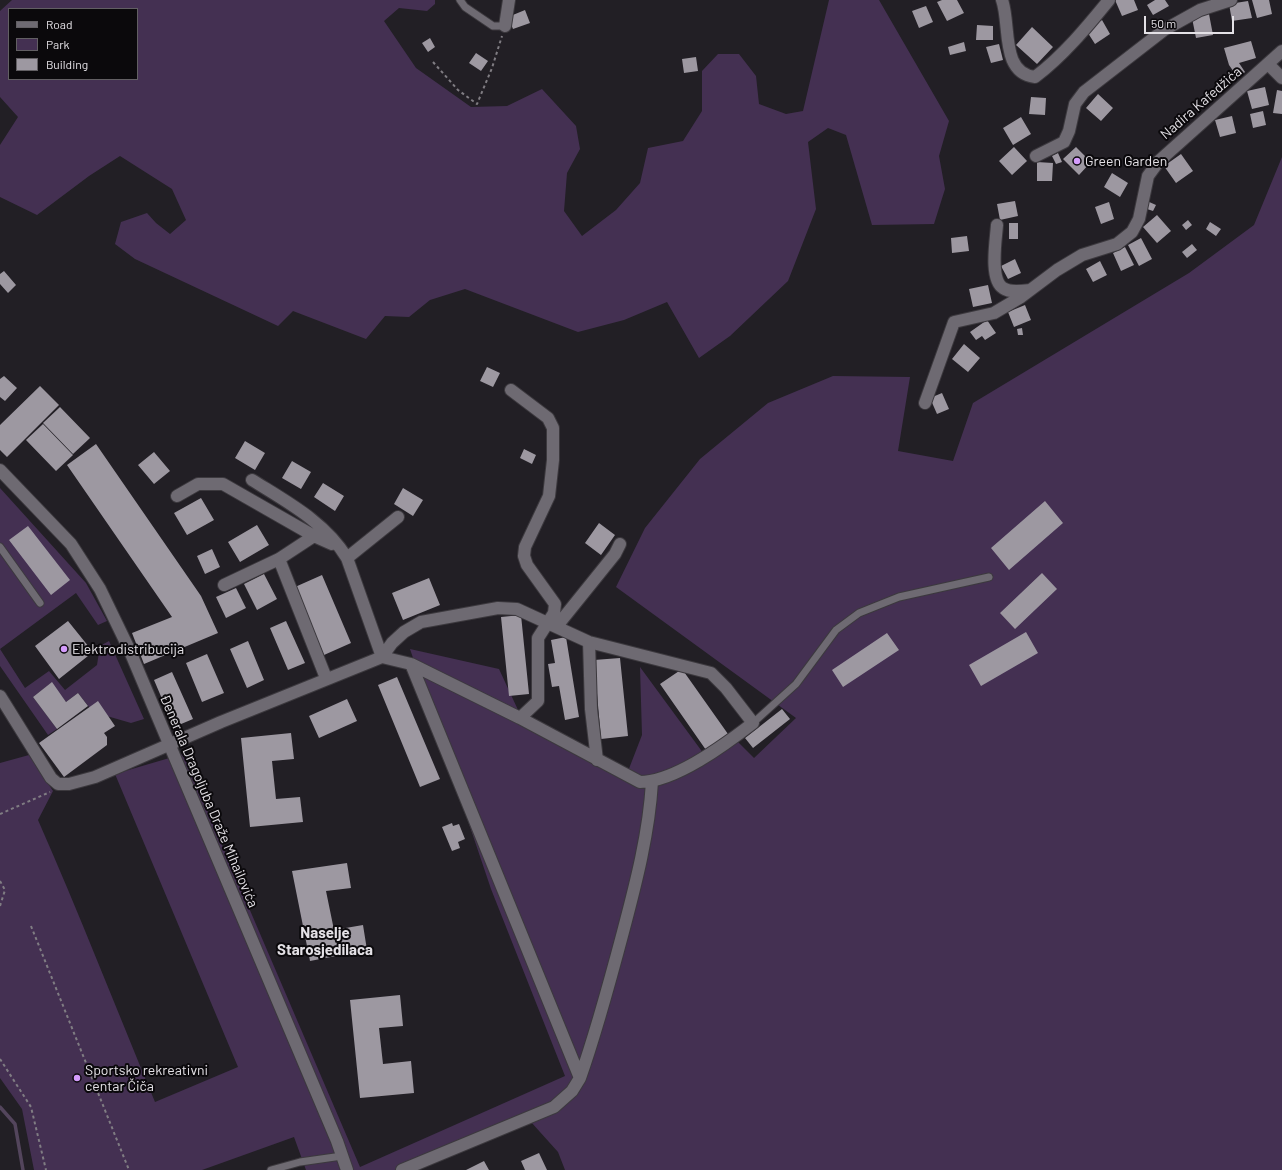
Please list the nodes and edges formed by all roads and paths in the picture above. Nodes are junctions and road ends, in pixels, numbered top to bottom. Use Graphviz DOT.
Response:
graph roads {
  1 [pos="460,0"];
  2 [pos="509,0"];
  3 [pos="1002,0"];
  4 [pos="1109,0"];
  5 [pos="1231,0"];
  6 [pos="505,26"];
  7 [pos="1282,51"];
  8 [pos="433,62"];
  9 [pos="1268,64"];
  10 [pos="1282,78"];
  11 [pos="1036,156"];
  12 [pos="997,225"];
  13 [pos="1030,290"];
  14 [pos="511,390"];
  15 [pos="925,403"];
  16 [pos="0,470"];
  17 [pos="252,480"];
  18 [pos="177,496"];
  19 [pos="398,518"];
  20 [pos="314,536"];
  21 [pos="620,544"];
  22 [pos="0,547"];
  23 [pos="344,553"];
  24 [pos="279,559"];
  25 [pos="989,577"];
  26 [pos="224,584"];
  27 [pos="40,603"];
  28 [pos="548,624"];
  29 [pos="589,642"];
  30 [pos="382,657"];
  31 [pos="412,664"];
  32 [pos="326,678"];
  33 [pos="0,696"];
  34 [pos="520,718"];
  35 [pos="753,722"];
  36 [pos="169,745"];
  37 [pos="597,760"];
  38 [pos="652,782"];
  39 [pos="69,784"];
  40 [pos="0,814"];
  41 [pos="0,881"];
  42 [pos="0,906"];
  43 [pos="31,926"];
  44 [pos="0,1058"];
  45 [pos="580,1078"];
  46 [pos="342,1156"];
  47 [pos="46,1170"];
  48 [pos="129,1170"];
  49 [pos="271,1170"];
  50 [pos="347,1170"];
  51 [pos="402,1170"];
  1 -- 6 [label="lane"];
  2 -- 6 [label="street"];
  3 -- 4 [label="street"];
  5 -- 11 [label="street"];
  6 -- 8 [label="path"];
  7 -- 9 [label="street, Nadira Kafedžića"];
  9 -- 10 [label="street"];
  9 -- 13 [label="street, Nadira Kafedžića"];
  12 -- 13 [label="street"];
  13 -- 15 [label="street"];
  14 -- 28 [label="street"];
  16 -- 36 [label="street, Đenerala Dragoljuba Draže Mihailovića"];
  17 -- 23 [label="street"];
  18 -- 20 [label="street"];
  19 -- 23 [label="street"];
  20 -- 23 [label="street"];
  20 -- 24 [label="street"];
  21 -- 28 [label="street"];
  22 -- 27 [label="lane"];
  23 -- 30 [label="street"];
  24 -- 26 [label="street"];
  24 -- 32 [label="street"];
  25 -- 35 [label="lane"];
  28 -- 29 [label="street"];
  28 -- 30 [label="street"];
  28 -- 34 [label="street"];
  29 -- 35 [label="street"];
  29 -- 37 [label="street"];
  30 -- 31 [label="street"];
  30 -- 32 [label="street"];
  31 -- 34 [label="street"];
  31 -- 45 [label="street"];
  32 -- 36 [label="street"];
  33 -- 39 [label="street"];
  34 -- 37 [label="street"];
  35 -- 38 [label="street"];
  36 -- 39 [label="street"];
  36 -- 46 [label="street, Đenerala Dragoljuba Draže Mihailovića"];
  37 -- 38 [label="street"];
  38 -- 45 [label="street"];
  39 -- 40 [label="path"];
  41 -- 42 [label="path"];
  43 -- 48 [label="path"];
  44 -- 47 [label="path"];
  45 -- 51 [label="street"];
  46 -- 49 [label="lane"];
  46 -- 50 [label="street, Đenerala Dragoljuba Draže Mihailovića"];
}
